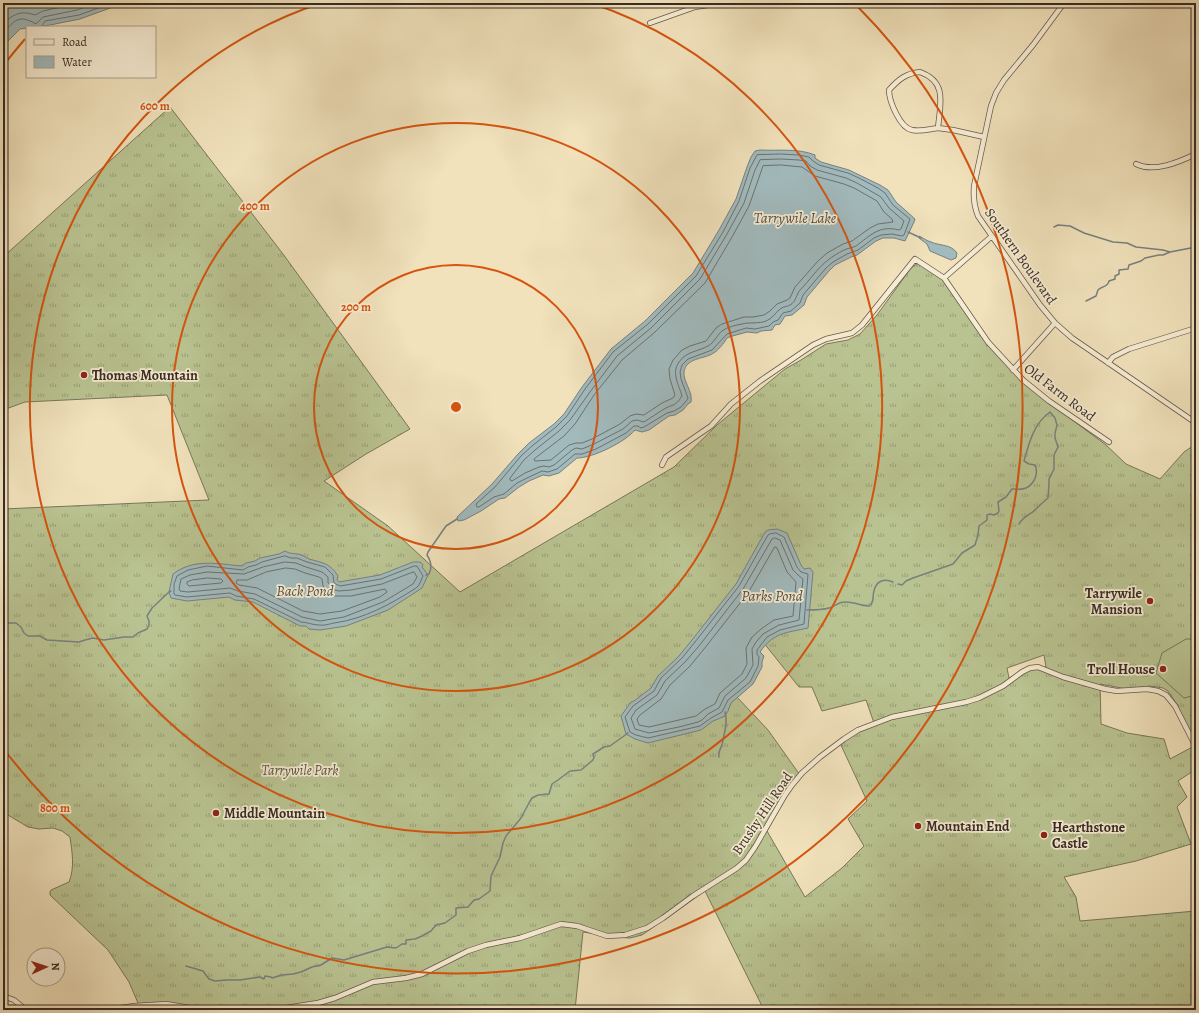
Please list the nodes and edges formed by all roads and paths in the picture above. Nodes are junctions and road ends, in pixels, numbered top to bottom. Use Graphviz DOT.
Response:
graph roads {
  1 [pos="720,3"];
  2 [pos="1064,3"];
  3 [pos="694,5"];
  4 [pos="650,23"];
  5 [pos="938,128"];
  6 [pos="984,137"];
  7 [pos="1196,154"];
  8 [pos="1136,164"];
  9 [pos="992,236"];
  10 [pos="944,278"];
  11 [pos="1055,323"];
  12 [pos="1196,328"];
  13 [pos="1108,363"];
  14 [pos="1013,370"];
  15 [pos="1196,423"];
  16 [pos="1109,442"];
  17 [pos="662,465"];
  18 [pos="1196,747"];
  19 [pos="3,996"];
  20 [pos="26,1010"];
  21 [pos="107,1010"];
  22 [pos="202,1010"];
  23 [pos="273,1010"];
  1 -- 3 [label="street"];
  2 -- 6 [label="street, Southern Boulevard"];
  3 -- 4 [label="street"];
  5 -- 5 [label="street"];
  5 -- 6 [label="street"];
  6 -- 9 [label="street, Southern Boulevard"];
  7 -- 8 [label="street"];
  9 -- 10 [label="street"];
  9 -- 11 [label="street, Southern Boulevard"];
  10 -- 14 [label="street, Old Farm Road"];
  10 -- 17 [label="street"];
  11 -- 13 [label="street, Southern Boulevard"];
  11 -- 14 [label="street"];
  12 -- 13 [label="street"];
  13 -- 15 [label="street, Southern Boulevard"];
  14 -- 16 [label="street, Old Farm Road"];
  18 -- 23 [label="street, Brushy Hill Road"];
  19 -- 20 [label="street"];
  21 -- 22 [label="street"];
}
